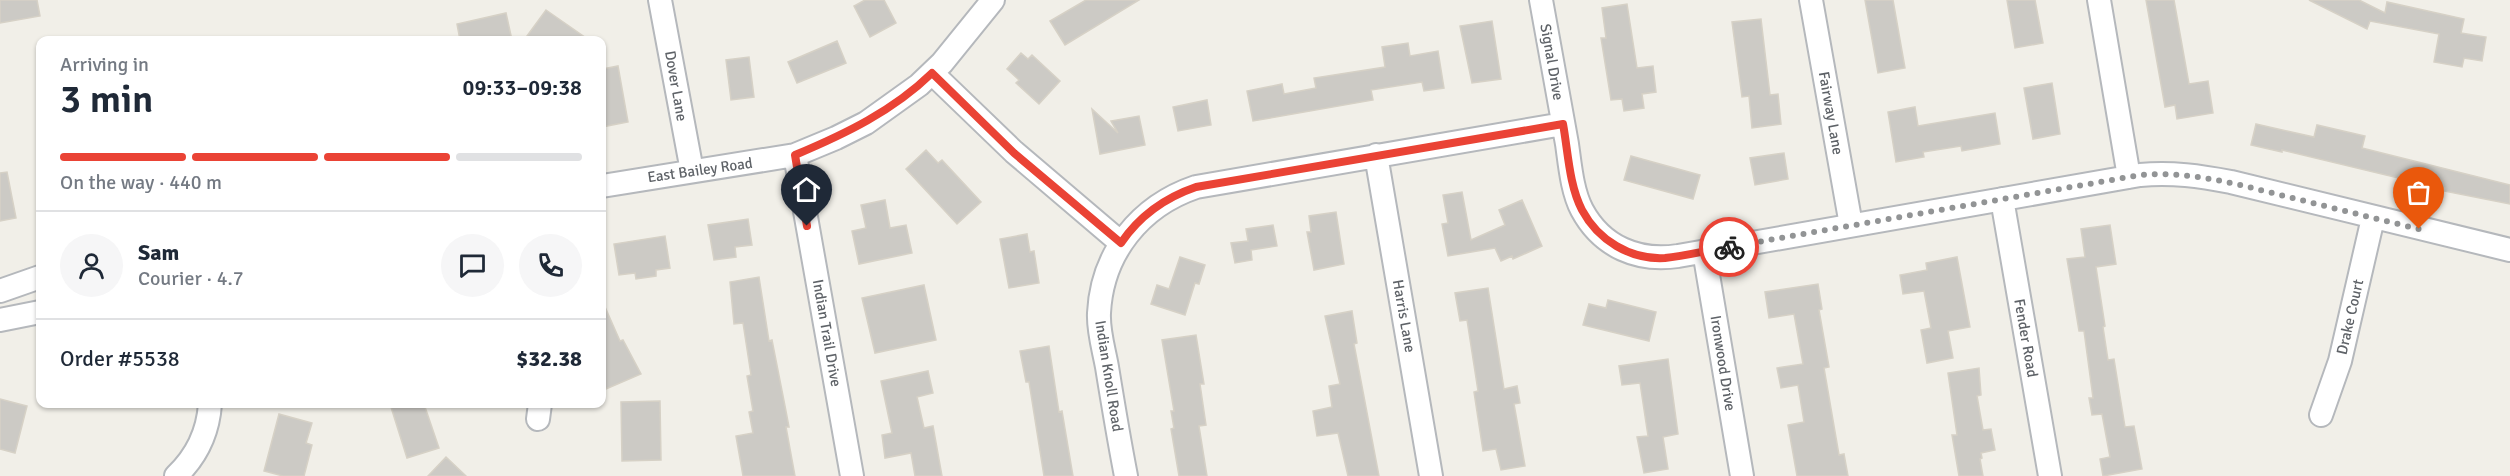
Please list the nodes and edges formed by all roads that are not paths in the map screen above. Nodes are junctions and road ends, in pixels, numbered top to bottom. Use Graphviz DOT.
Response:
graph roads {
  1 [pos="660,0"];
  2 [pos="1541,0"];
  3 [pos="1811,0"];
  4 [pos="2099,0"];
  5 [pos="986,3"];
  6 [pos="932,73"];
  7 [pos="1563,124"];
  8 [pos="795,155"];
  9 [pos="1376,155"];
  10 [pos="692,171"];
  11 [pos="2129,177"];
  12 [pos="606,185"];
  13 [pos="2002,200"];
  14 [pos="2373,218"];
  15 [pos="1851,225"];
  16 [pos="1121,243"];
  17 [pos="2510,250"];
  18 [pos="1704,251"];
  19 [pos="36,278"];
  20 [pos="0,291"];
  21 [pos="36,313"];
  22 [pos="0,320"];
  23 [pos="210,408"];
  24 [pos="2321,415"];
  25 [pos="176,476"];
  26 [pos="852,476"];
  27 [pos="1126,476"];
  28 [pos="1431,476"];
  29 [pos="1742,476"];
  30 [pos="2050,476"];
  1 -- 10 [label="street, Dover Lane"];
  2 -- 7 [label="street, Signal Drive"];
  3 -- 15 [label="street, Fairway Lane"];
  4 -- 11 [label="street"];
  5 -- 6 [label="street, East Bailey Road"];
  6 -- 8 [label="street, East Bailey Road"];
  6 -- 16 [label="street"];
  7 -- 9 [label="street, Indian Knoll Road"];
  7 -- 18 [label="street, Signal Drive"];
  8 -- 10 [label="street, East Bailey Road"];
  8 -- 26 [label="street, Indian Trail Drive"];
  9 -- 16 [label="street, Indian Knoll Road"];
  9 -- 28 [label="street, Harris Lane"];
  10 -- 12 [label="street, East Bailey Road"];
  11 -- 13 [label="street, Signal Drive"];
  11 -- 14 [label="street, Signal Drive"];
  13 -- 15 [label="street, Signal Drive"];
  13 -- 30 [label="street, Fender Road"];
  14 -- 17 [label="street, Signal Drive"];
  14 -- 24 [label="street, Drake Court"];
  15 -- 18 [label="street, Signal Drive"];
  16 -- 27 [label="street, Indian Knoll Road"];
  18 -- 29 [label="street, Ironwood Drive"];
  19 -- 20 [label="street"];
  21 -- 22 [label="street"];
  23 -- 25 [label="street"];
}
